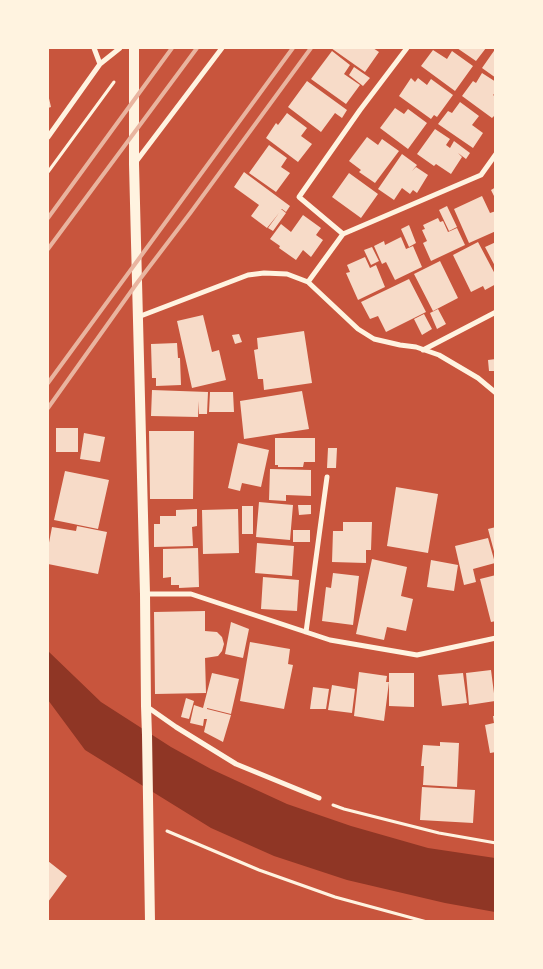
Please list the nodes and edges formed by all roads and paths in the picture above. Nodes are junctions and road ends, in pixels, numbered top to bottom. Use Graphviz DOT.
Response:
graph roads {
  1 [pos="94,48"];
  2 [pos="120,48"];
  3 [pos="222,48"];
  4 [pos="407,48"];
  5 [pos="134,51"];
  6 [pos="100,64"];
  7 [pos="48,137"];
  8 [pos="496,154"];
  9 [pos="134,164"];
  10 [pos="48,172"];
  11 [pos="343,234"];
  12 [pos="308,282"];
  13 [pos="496,312"];
  14 [pos="138,317"];
  15 [pos="423,350"];
  16 [pos="496,393"];
  17 [pos="327,477"];
  18 [pos="145,594"];
  19 [pos="306,632"];
  20 [pos="496,638"];
  21 [pos="146,706"];
  22 [pos="319,798"];
  23 [pos="148,823"];
  24 [pos="496,843"];
  25 [pos="150,922"];
  26 [pos="427,922"];
  1 -- 6 [label="street"];
  2 -- 6 [label="street"];
  3 -- 9 [label="street"];
  4 -- 11 [label="street"];
  5 -- 9 [label="main road"];
  5 -- 10 [label="path"];
  6 -- 7 [label="street"];
  8 -- 11 [label="street"];
  9 -- 14 [label="main road"];
  11 -- 12 [label="street"];
  12 -- 14 [label="street"];
  12 -- 15 [label="street"];
  13 -- 15 [label="street"];
  14 -- 18 [label="main road"];
  15 -- 16 [label="street"];
  17 -- 19 [label="street"];
  18 -- 19 [label="street"];
  18 -- 21 [label="main road"];
  19 -- 20 [label="street"];
  21 -- 22 [label="street"];
  21 -- 23 [label="main road"];
  22 -- 24 [label="path"];
  23 -- 25 [label="main road"];
  23 -- 26 [label="path"];
}
